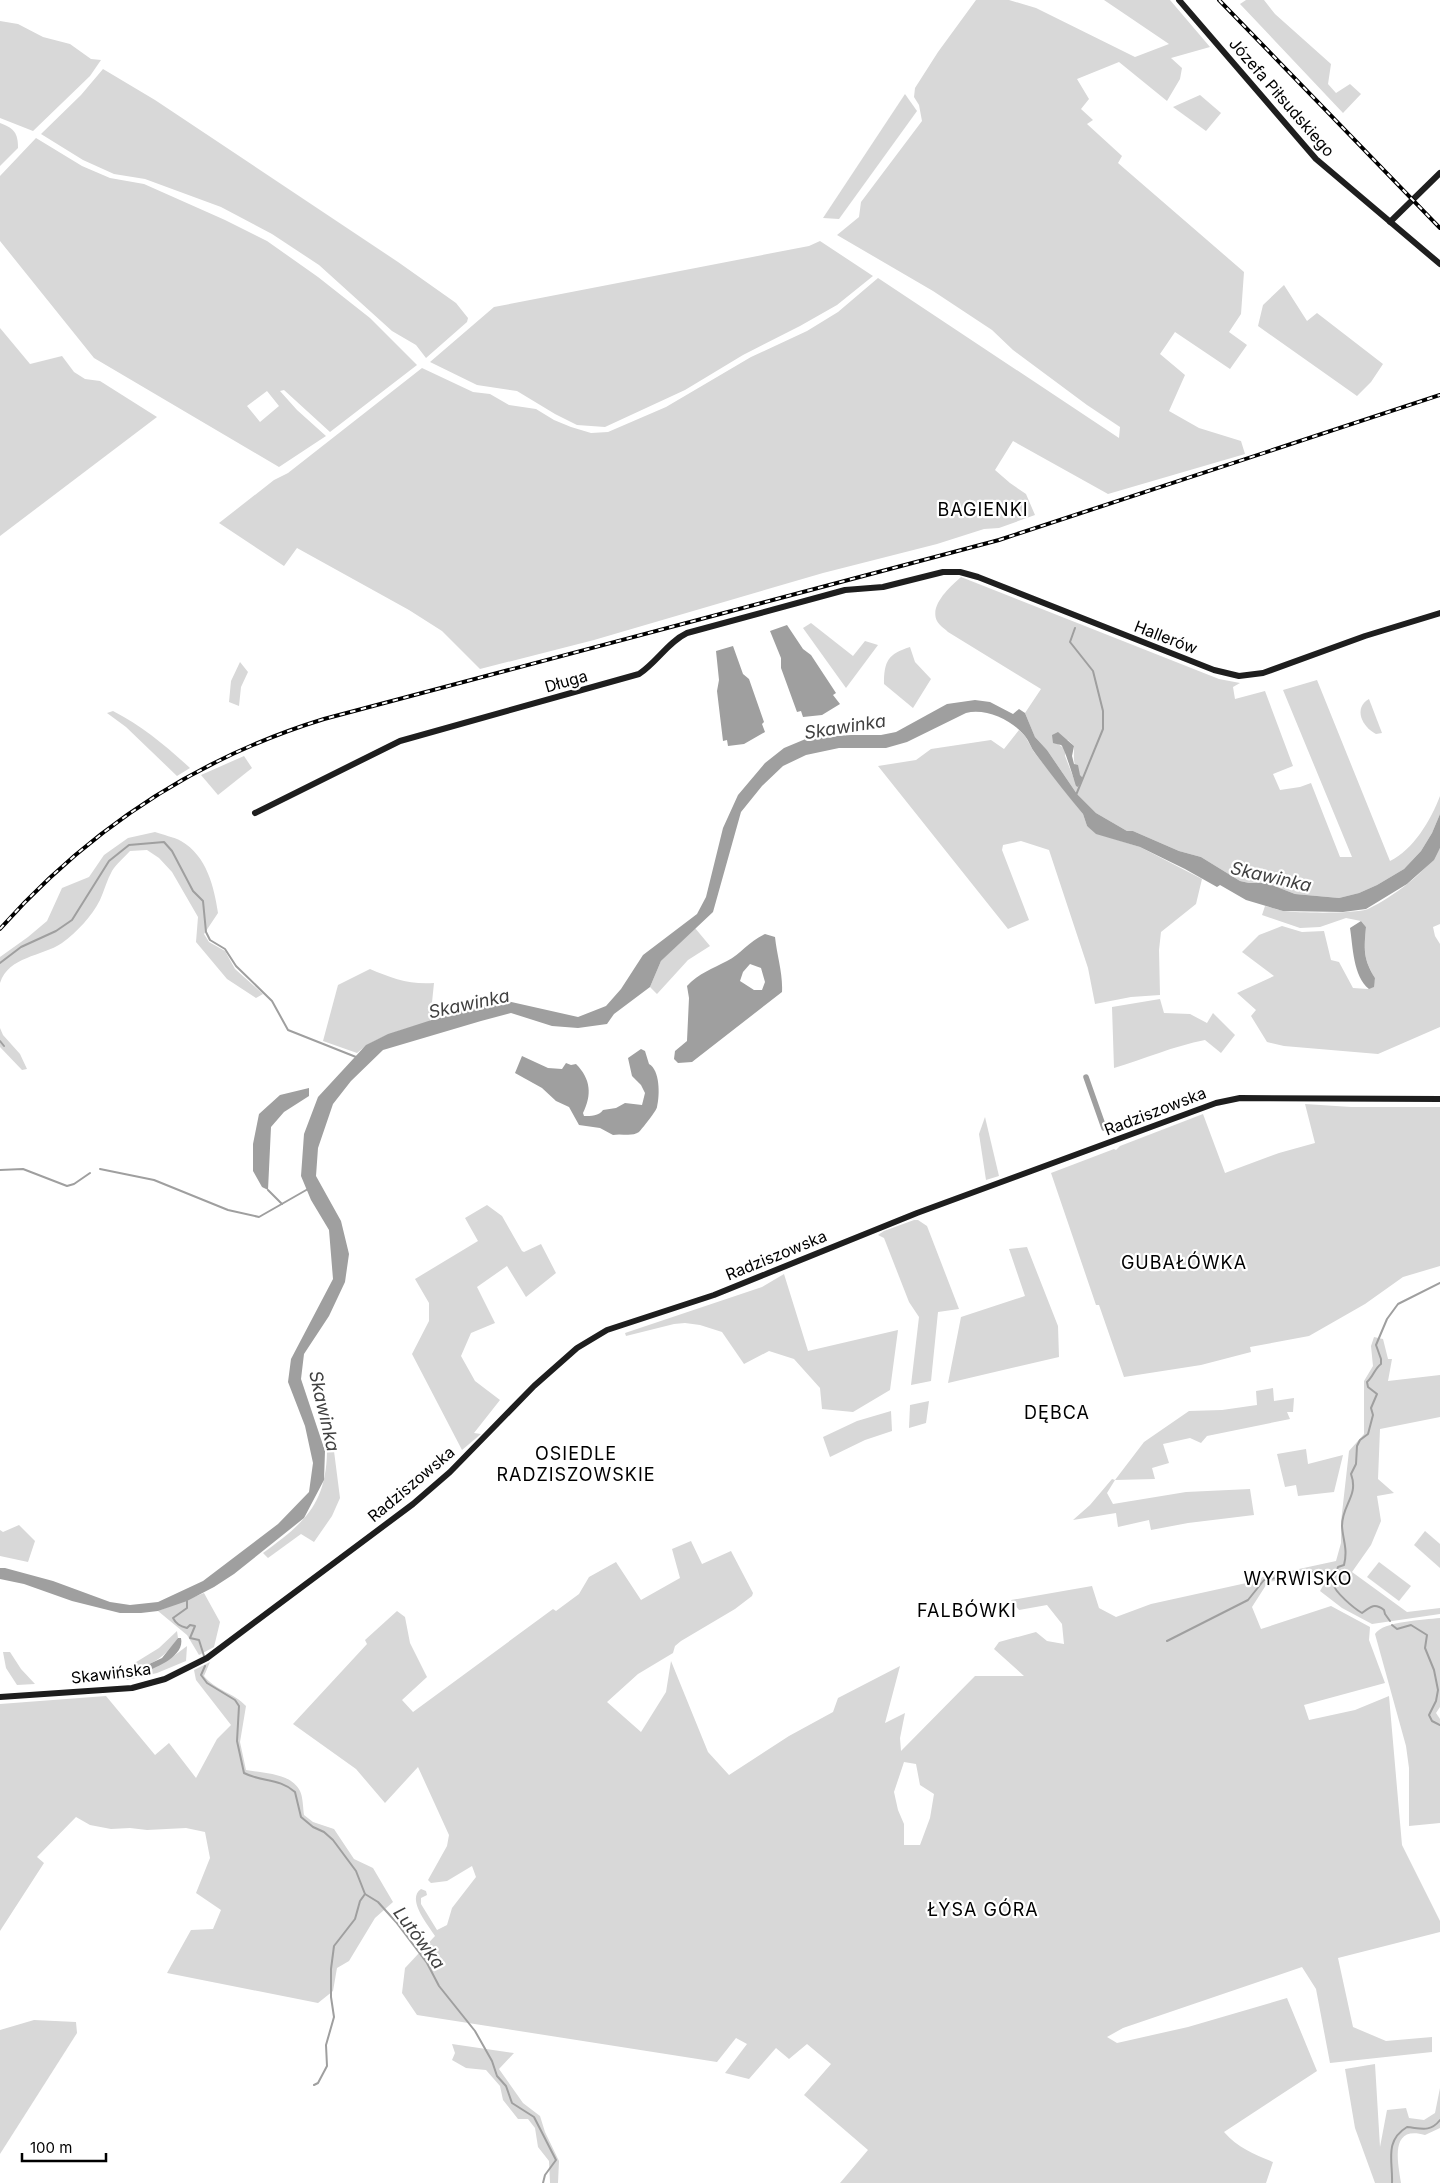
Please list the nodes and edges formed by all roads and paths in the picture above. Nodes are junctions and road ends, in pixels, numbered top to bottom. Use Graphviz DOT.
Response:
graph roads {
  1 [pos="1179,0"];
  2 [pos="1440,173"];
  3 [pos="1390,222"];
  4 [pos="1440,264"];
  5 [pos="883,587"];
  6 [pos="1440,613"];
  7 [pos="255,813"];
  8 [pos="1440,1099"];
  9 [pos="218,1650"];
  10 [pos="0,1697"];
  1 -- 3 [label="street, Józefa Piłsudskiego"];
  2 -- 3 [label="street"];
  3 -- 4 [label="street, Józefa Piłsudskiego"];
  5 -- 6 [label="street, Hallerów"];
  5 -- 7 [label="street, Długa"];
  8 -- 9 [label="street, Radziszowska"];
  9 -- 10 [label="street, Skawińska"];
}
